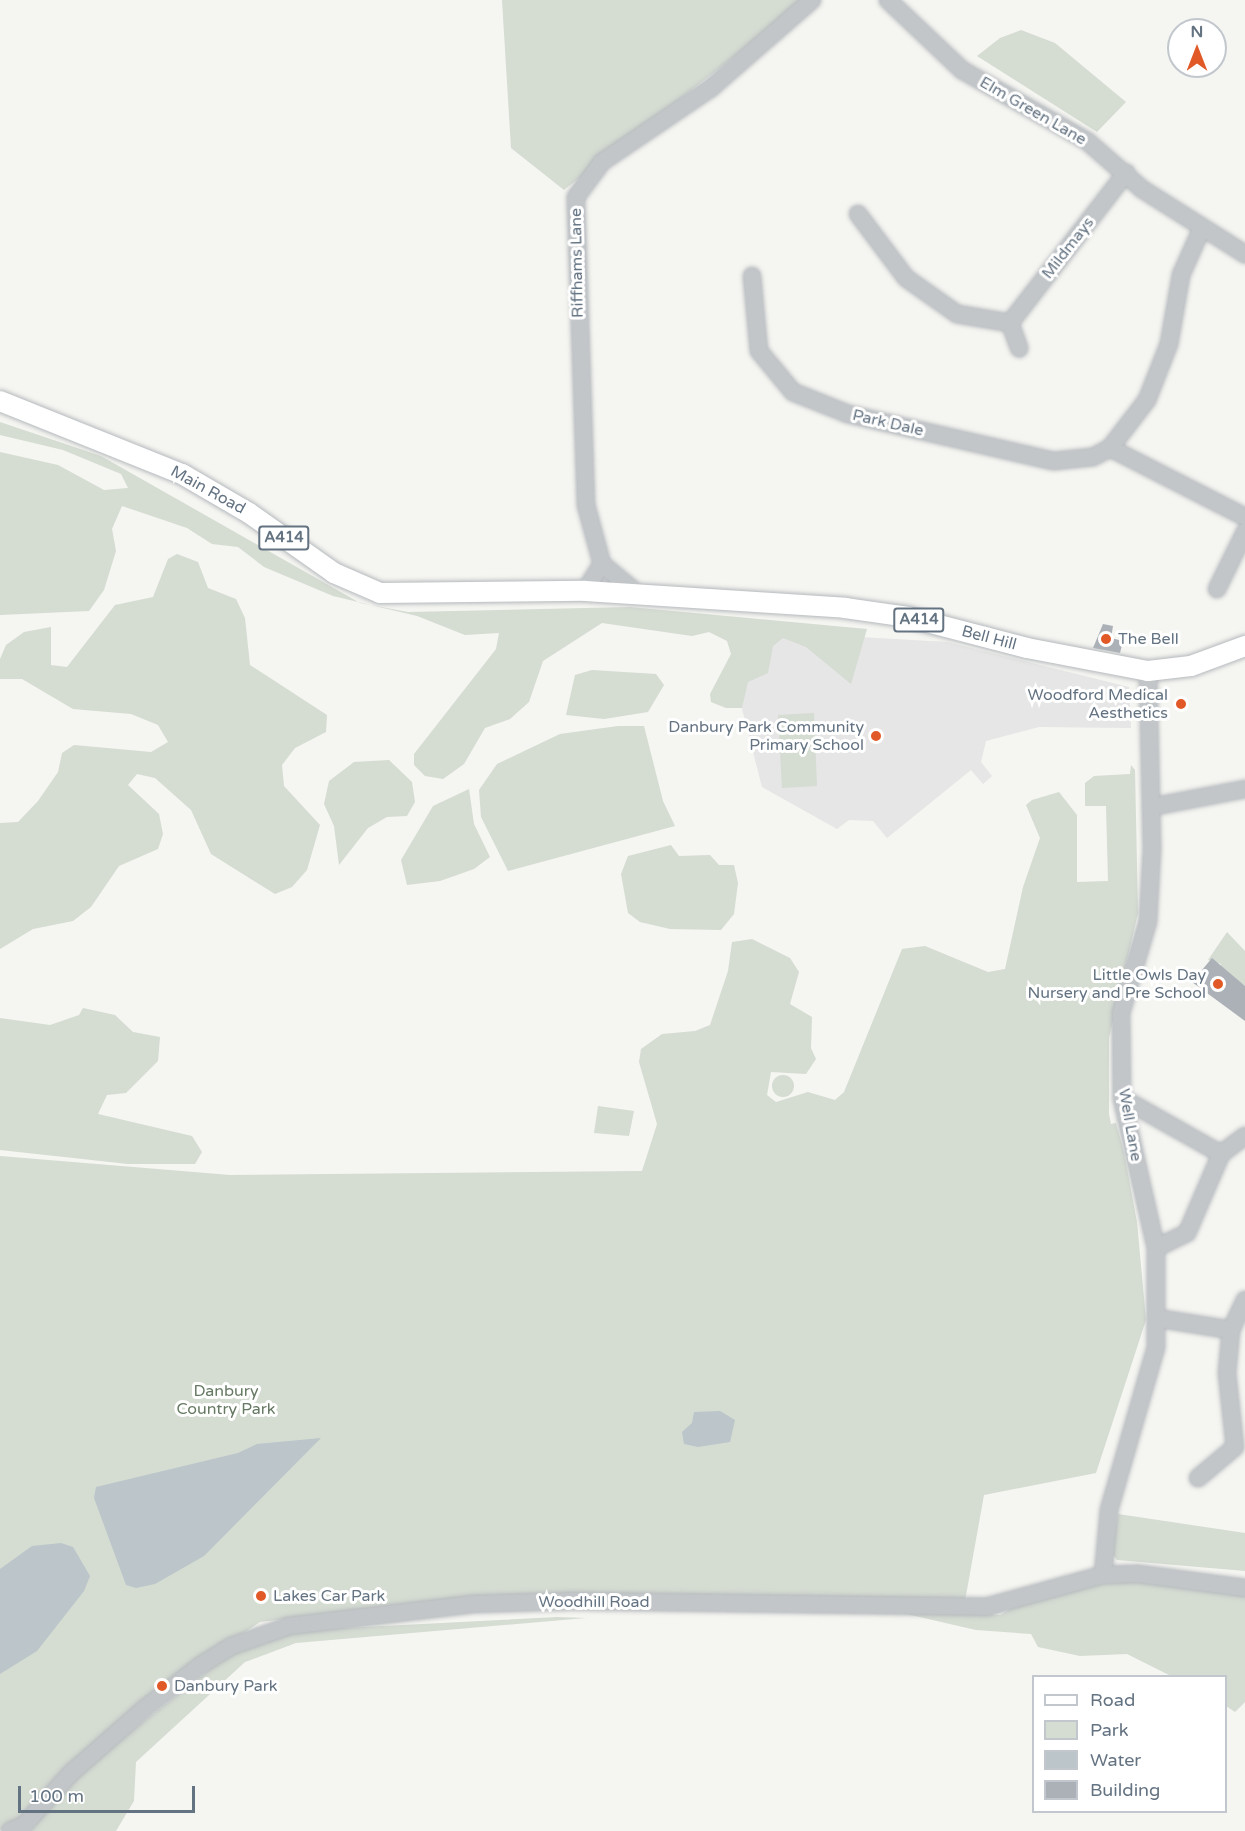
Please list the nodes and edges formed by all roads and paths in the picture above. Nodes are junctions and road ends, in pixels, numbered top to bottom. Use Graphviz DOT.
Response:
graph roads {
  1 [pos="812,0"];
  2 [pos="888,0"];
  3 [pos="1126,172"];
  4 [pos="858,214"];
  5 [pos="1201,230"];
  6 [pos="1245,254"];
  7 [pos="752,276"];
  8 [pos="1010,323"];
  9 [pos="1019,348"];
  10 [pos="0,401"];
  11 [pos="1110,448"];
  12 [pos="1245,517"];
  13 [pos="1245,532"];
  14 [pos="602,564"];
  15 [pos="1217,589"];
  16 [pos="585,591"];
  17 [pos="638,594"];
  18 [pos="1245,646"];
  19 [pos="1148,670"];
  20 [pos="1245,789"];
  21 [pos="1151,807"];
  22 [pos="1122,1098"];
  23 [pos="1245,1136"];
  24 [pos="1221,1154"];
  25 [pos="1156,1248"];
  26 [pos="1245,1299"];
  27 [pos="1156,1318"];
  28 [pos="1231,1330"];
  29 [pos="1240,1450"];
  30 [pos="1198,1478"];
  31 [pos="1103,1575"];
  32 [pos="1245,1588"];
  33 [pos="18,1829"];
  1 -- 14 [label="street, Riffhams Lane"];
  2 -- 3 [label="street, Elm Green Lane"];
  3 -- 5 [label="street, Elm Green Lane"];
  3 -- 8 [label="street, Mildmays"];
  4 -- 8 [label="street"];
  5 -- 6 [label="street, Elm Green Lane"];
  5 -- 11 [label="street"];
  7 -- 11 [label="street, Park Dale"];
  8 -- 9 [label="street"];
  10 -- 16 [label="main road, Main Road / A414"];
  11 -- 12 [label="street"];
  13 -- 15 [label="street"];
  14 -- 16 [label="street"];
  14 -- 17 [label="street"];
  16 -- 17 [label="main road, Bell Hill / A414"];
  17 -- 19 [label="main road, Bell Hill / A414"];
  18 -- 19 [label="main road, Bell Hill / A414"];
  19 -- 21 [label="street, Well Lane"];
  20 -- 21 [label="street"];
  21 -- 22 [label="street, Well Lane"];
  22 -- 24 [label="street"];
  22 -- 25 [label="street, Well Lane"];
  23 -- 24 [label="street"];
  24 -- 25 [label="street"];
  25 -- 27 [label="street, Well Lane"];
  26 -- 28 [label="street"];
  27 -- 28 [label="street"];
  27 -- 31 [label="street, Well Lane"];
  28 -- 29 [label="street"];
  29 -- 30 [label="street"];
  31 -- 32 [label="street, Woodhill Road"];
  31 -- 33 [label="street, Woodhill Road"];
}
